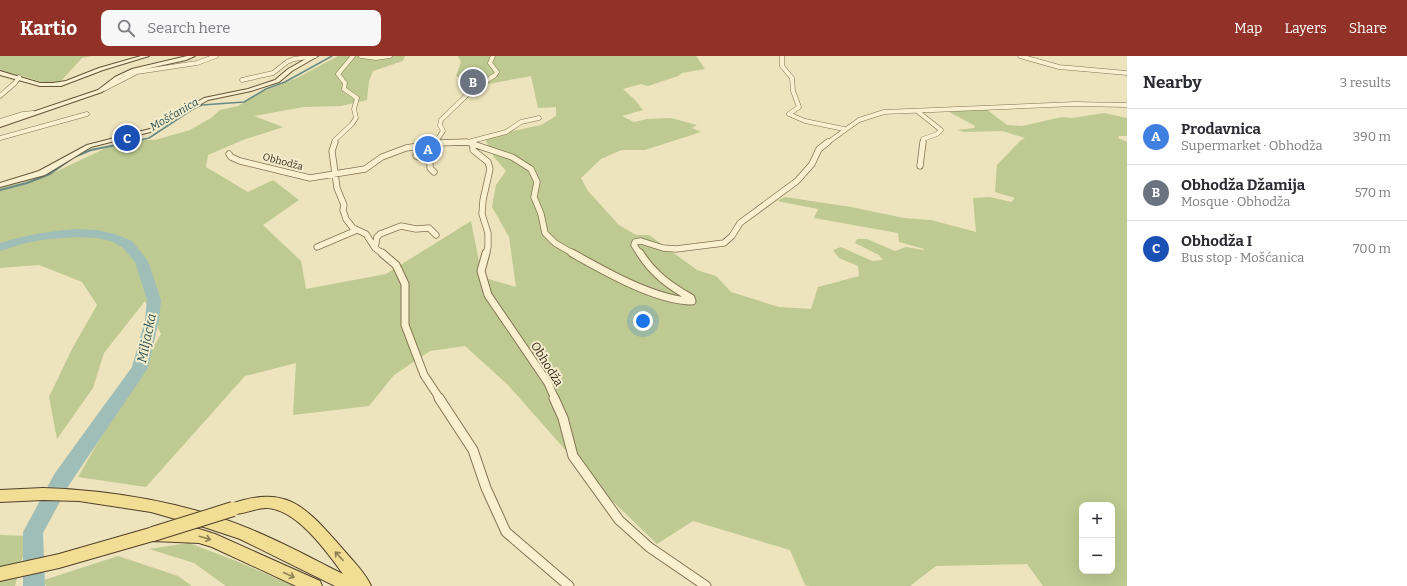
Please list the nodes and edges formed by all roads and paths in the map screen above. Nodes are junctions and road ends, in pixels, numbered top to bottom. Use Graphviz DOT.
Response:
graph roads {
  1 [pos="146,56"];
  2 [pos="192,56"];
  3 [pos="216,56"];
  4 [pos="315,56"];
  5 [pos="353,56"];
  6 [pos="361,56"];
  7 [pos="378,56"];
  8 [pos="390,56"];
  9 [pos="493,56"];
  10 [pos="782,56"];
  11 [pos="1020,56"];
  12 [pos="373,57"];
  13 [pos="0,73"];
  14 [pos="1127,73"];
  15 [pos="19,77"];
  16 [pos="242,80"];
  17 [pos="104,89"];
  18 [pos="0,96"];
  19 [pos="1127,105"];
  20 [pos="917,110"];
  21 [pos="33,113"];
  22 [pos="87,114"];
  23 [pos="539,118"];
  24 [pos="0,121"];
  25 [pos="0,125"];
  26 [pos="844,129"];
  27 [pos="0,138"];
  28 [pos="470,142"];
  29 [pos="437,143"];
  30 [pos="417,146"];
  31 [pos="229,154"];
  32 [pos="920,166"];
  33 [pos="434,172"];
  34 [pos="335,175"];
  35 [pos="0,185"];
  36 [pos="357,230"];
  37 [pos="436,235"];
  38 [pos="317,247"];
  39 [pos="375,248"];
  40 [pos="0,496"];
  41 [pos="153,534"];
  42 [pos="0,574"];
  43 [pos="314,586"];
  44 [pos="352,586"];
  45 [pos="364,586"];
  46 [pos="569,586"];
  47 [pos="706,586"];
  1 -- 15 [label="street"];
  2 -- 17 [label="street"];
  3 -- 17 [label="street"];
  4 -- 16 [label="street"];
  4 -- 35 [label="street"];
  5 -- 34 [label="street"];
  6 -- 12 [label="street"];
  7 -- 12 [label="street"];
  8 -- 12 [label="street"];
  9 -- 29 [label="street"];
  10 -- 26 [label="street"];
  11 -- 14 [label="street"];
  13 -- 15 [label="street"];
  15 -- 18 [label="street"];
  17 -- 21 [label="street"];
  19 -- 20 [label="street"];
  20 -- 26 [label="street"];
  20 -- 32 [label="street"];
  21 -- 24 [label="street"];
  21 -- 25 [label="street"];
  22 -- 27 [label="street"];
  23 -- 28 [label="street, Obhodža"];
  26 -- 28 [label="street"];
  28 -- 29 [label="street, Obhodža"];
  28 -- 47 [label="street, Obhodža"];
  29 -- 30 [label="street, Obhodža"];
  30 -- 33 [label="street"];
  30 -- 34 [label="street, Obhodža"];
  31 -- 34 [label="street, Obhodža"];
  34 -- 36 [label="street"];
  36 -- 38 [label="street"];
  36 -- 39 [label="street"];
  37 -- 39 [label="street"];
  39 -- 46 [label="street"];
  40 -- 44 [label="main road"];
  41 -- 42 [label="main road"];
  41 -- 43 [label="main road, one-way"];
  45 -- 41 [label="main road, one-way, bridge"];
}
